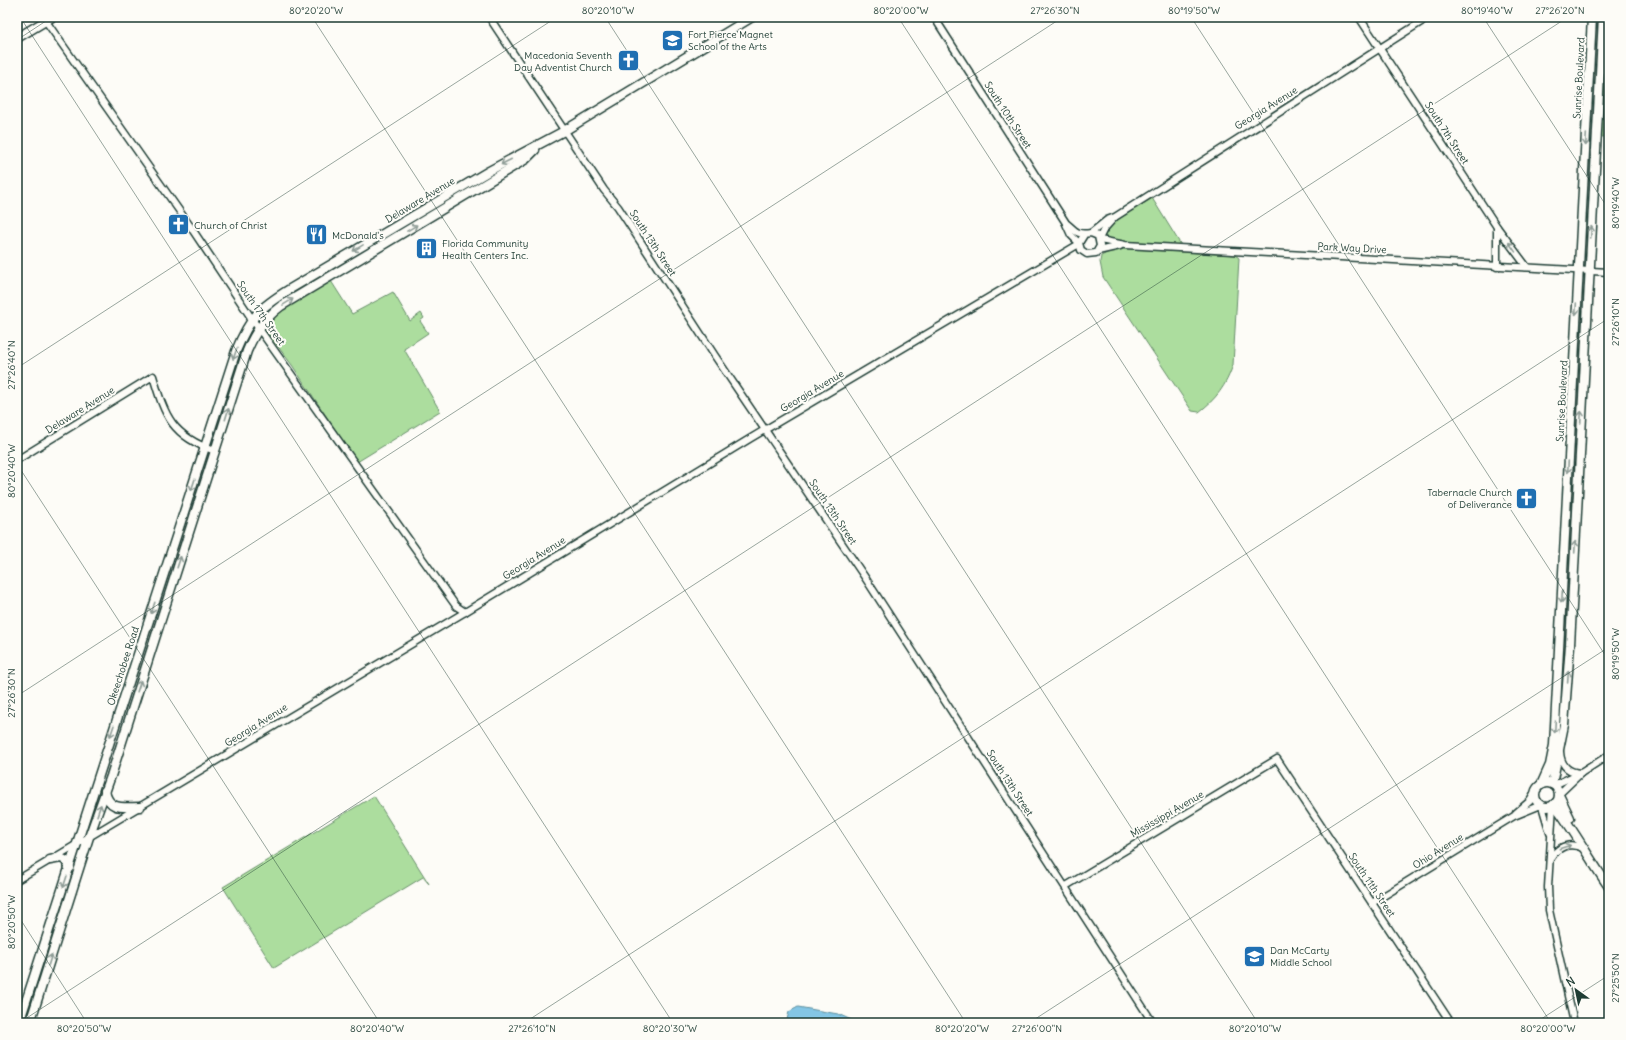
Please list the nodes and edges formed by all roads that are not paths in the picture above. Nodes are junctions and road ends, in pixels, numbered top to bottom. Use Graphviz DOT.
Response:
graph roads {
  1 [pos="489,17"];
  2 [pos="752,17"];
  3 [pos="934,17"];
  4 [pos="1359,17"];
  5 [pos="1429,17"];
  6 [pos="1592,17"];
  7 [pos="1603,17"];
  8 [pos="47,18"];
  9 [pos="17,38"];
  10 [pos="1379,48"];
  11 [pos="564,131"];
  12 [pos="541,144"];
  13 [pos="1115,217"];
  14 [pos="1066,223"];
  15 [pos="1497,226"];
  16 [pos="1087,234"];
  17 [pos="1100,240"];
  18 [pos="1125,245"];
  19 [pos="1080,246"];
  20 [pos="1098,250"];
  21 [pos="1497,267"];
  22 [pos="1527,267"];
  23 [pos="1578,270"];
  24 [pos="1588,271"];
  25 [pos="1609,272"];
  26 [pos="252,319"];
  27 [pos="258,327"];
  28 [pos="765,430"];
  29 [pos="206,447"];
  30 [pos="215,451"];
  31 [pos="17,460"];
  32 [pos="465,612"];
  33 [pos="1560,752"];
  34 [pos="1609,755"];
  35 [pos="1277,759"];
  36 [pos="1581,773"];
  37 [pos="1541,784"];
  38 [pos="1553,785"];
  39 [pos="105,791"];
  40 [pos="1536,791"];
  41 [pos="1559,794"];
  42 [pos="1554,804"];
  43 [pos="1542,805"];
  44 [pos="140,807"];
  45 [pos="1514,816"];
  46 [pos="1572,828"];
  47 [pos="1551,836"];
  48 [pos="89,837"];
  49 [pos="78,842"];
  50 [pos="1583,848"];
  51 [pos="1551,858"];
  52 [pos="50,860"];
  53 [pos="70,868"];
  54 [pos="17,880"];
  55 [pos="1066,886"];
  56 [pos="1609,887"];
  57 [pos="1372,903"];
  58 [pos="19,1023"];
  59 [pos="30,1023"];
  60 [pos="1153,1023"];
  61 [pos="1451,1023"];
  62 [pos="1574,1023"];
  1 -- 11 [label="street, South 13th Street"];
  2 -- 11 [label="main road, Delaware Avenue"];
  3 -- 14 [label="street, South 10th Street"];
  4 -- 10 [label="street, South 7th Street"];
  5 -- 10 [label="street, Georgia Avenue"];
  6 -- 23 [label="main road, Sunrise Boulevard, one-way"];
  24 -- 7 [label="main road, Sunrise Boulevard, one-way"];
  8 -- 9 [label="main road"];
  8 -- 26 [label="street, South 17th Street"];
  10 -- 13 [label="street, Georgia Avenue"];
  10 -- 15 [label="street, South 7th Street"];
  11 -- 12 [label="main road, Delaware Avenue"];
  11 -- 28 [label="street, South 13th Street"];
  12 -- 26 [label="main road, Delaware Avenue, one-way"];
  27 -- 12 [label="main road, Delaware Avenue, one-way"];
  13 -- 16 [label="street, Georgia Avenue"];
  13 -- 17 [label="street, Georgia Avenue"];
  14 -- 16 [label="street, South 10th Street"];
  14 -- 19 [label="street, South 10th Street"];
  15 -- 21 [label="street"];
  22 -- 15 [label="street, South 7th Street, one-way"];
  16 -- 17 [label="street, South 10th Street"];
  16 -- 19 [label="street, Georgia Avenue"];
  17 -- 18 [label="street, Park Way Drive"];
  17 -- 20 [label="street"];
  18 -- 20 [label="street, Park Way Drive"];
  18 -- 21 [label="street, Park Way Drive"];
  19 -- 20 [label="street, Park Way Drive"];
  19 -- 28 [label="street, Georgia Avenue"];
  21 -- 22 [label="street, Park Way Drive"];
  22 -- 23 [label="street, Park Way Drive"];
  23 -- 24 [label="street, Park Way Drive"];
  23 -- 37 [label="main road, Sunrise Boulevard, one-way"];
  24 -- 25 [label="street, Park Way Drive"];
  33 -- 24 [label="main road, Sunrise Boulevard, one-way"];
  26 -- 27 [label="street, South 17th Street"];
  26 -- 29 [label="main road, Okeechobee Road, one-way"];
  30 -- 27 [label="main road, one-way"];
  27 -- 32 [label="street, South 17th Street"];
  28 -- 32 [label="street, Georgia Avenue"];
  28 -- 55 [label="street, South 13th Street"];
  29 -- 30 [label="street"];
  29 -- 31 [label="street, Delaware Avenue"];
  29 -- 49 [label="main road, Okeechobee Road, one-way"];
  39 -- 30 [label="main road, one-way"];
  32 -- 44 [label="street, Georgia Avenue"];
  33 -- 36 [label="street"];
  33 -- 38 [label="main road, Sunrise Boulevard"];
  34 -- 36 [label="street"];
  35 -- 55 [label="street, Mississippi Avenue"];
  35 -- 57 [label="street, South 11th Street"];
  36 -- 38 [label="street"];
  36 -- 41 [label="street"];
  37 -- 38 [label="main road"];
  37 -- 40 [label="main road"];
  38 -- 41 [label="main road"];
  39 -- 44 [label="main road"];
  48 -- 39 [label="main road, one-way"];
  40 -- 43 [label="main road"];
  40 -- 45 [label="street, Ohio Avenue"];
  41 -- 42 [label="main road"];
  41 -- 46 [label="main road"];
  42 -- 43 [label="main road"];
  42 -- 46 [label="main road"];
  42 -- 47 [label="street"];
  43 -- 45 [label="street, Ohio Avenue"];
  43 -- 47 [label="street"];
  44 -- 48 [label="street, Georgia Avenue"];
  45 -- 57 [label="street, Ohio Avenue"];
  46 -- 50 [label="main road"];
  47 -- 51 [label="street"];
  48 -- 49 [label="street, Georgia Avenue"];
  59 -- 48 [label="main road, one-way"];
  49 -- 52 [label="street, Georgia Avenue"];
  49 -- 53 [label="main road, Okeechobee Road"];
  51 -- 50 [label="street, one-way"];
  50 -- 56 [label="main road"];
  51 -- 62 [label="street"];
  52 -- 53 [label="main road"];
  52 -- 54 [label="street, Georgia Avenue"];
  53 -- 58 [label="main road, Okeechobee Road, one-way"];
  55 -- 60 [label="street, South 13th Street"];
  57 -- 61 [label="street, South 11th Street"];
}
